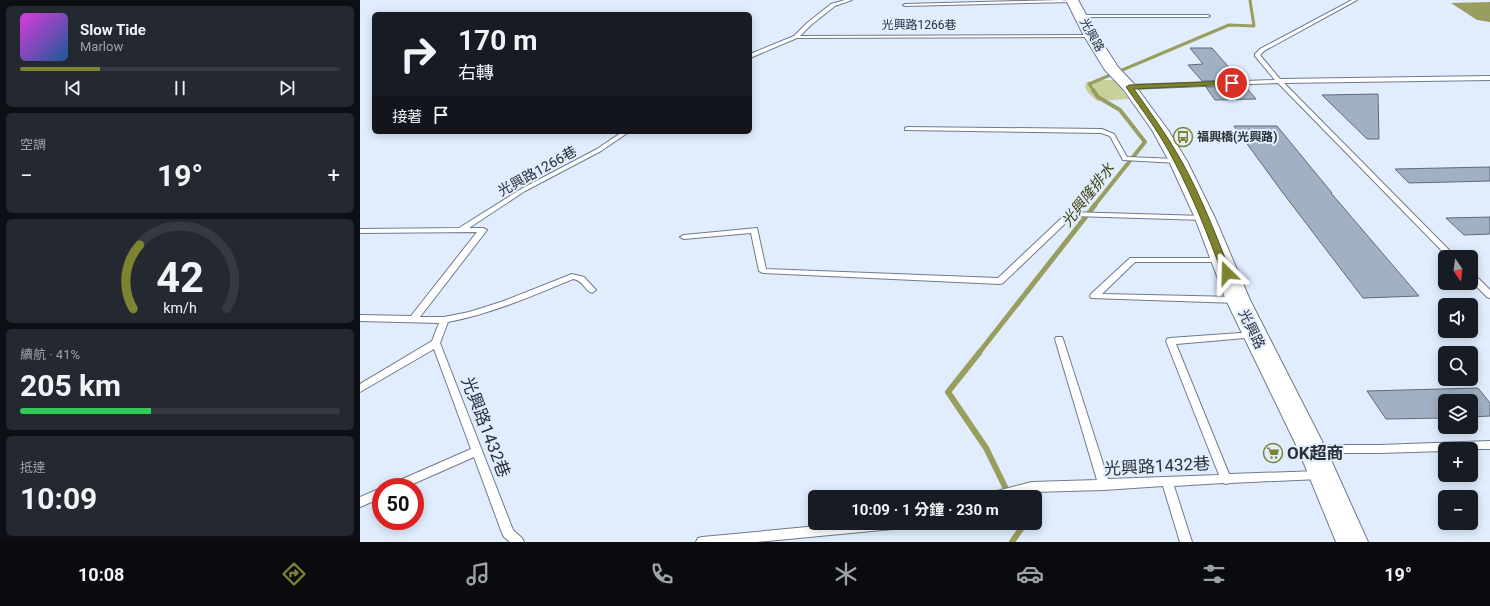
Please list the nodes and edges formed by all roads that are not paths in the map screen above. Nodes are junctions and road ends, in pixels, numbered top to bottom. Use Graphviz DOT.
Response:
graph roads {
  1 [pos="850,0"];
  2 [pos="1072,0"];
  3 [pos="1355,0"];
  4 [pos="905,5"];
  5 [pos="1081,16"];
  6 [pos="1208,16"];
  7 [pos="1091,36"];
  8 [pos="796,37"];
  9 [pos="752,55"];
  10 [pos="1489,78"];
  11 [pos="1121,79"];
  12 [pos="1279,81"];
  13 [pos="907,129"];
  14 [pos="623,134"];
  15 [pos="1178,161"];
  16 [pos="1205,218"];
  17 [pos="460,230"];
  18 [pos="360,231"];
  19 [pos="684,237"];
  20 [pos="1445,250"];
  21 [pos="1221,260"];
  22 [pos="1478,283"];
  23 [pos="592,290"];
  24 [pos="1490,296"];
  25 [pos="1238,300"];
  26 [pos="360,318"];
  27 [pos="414,319"];
  28 [pos="444,320"];
  29 [pos="1255,335"];
  30 [pos="1059,339"];
  31 [pos="436,343"];
  32 [pos="360,388"];
  33 [pos="1490,445"];
  34 [pos="1312,449"];
  35 [pos="477,451"];
  36 [pos="1324,475"];
  37 [pos="416,478"];
  38 [pos="1226,480"];
  39 [pos="1167,482"];
  40 [pos="1104,485"];
  41 [pos="1020,490"];
  42 [pos="372,497"];
  43 [pos="360,502"];
  44 [pos="829,530"];
  45 [pos="518,542"];
  46 [pos="702,542"];
  47 [pos="1186,542"];
  48 [pos="1352,542"];
  1 -- 8 [label="lane"];
  2 -- 4 [label="lane"];
  2 -- 5 [label="main road, 光興路"];
  3 -- 12 [label="lane"];
  5 -- 6 [label="lane"];
  5 -- 7 [label="main road, 光興路"];
  7 -- 8 [label="lane, 光興路1266巷"];
  7 -- 11 [label="main road, 光興路"];
  8 -- 9 [label="lane, 光興路1266巷"];
  10 -- 12 [label="lane"];
  11 -- 12 [label="lane"];
  11 -- 15 [label="main road, 光興路"];
  12 -- 20 [label="lane"];
  13 -- 15 [label="lane"];
  14 -- 17 [label="lane, 光興路1266巷"];
  15 -- 16 [label="main road, 光興路"];
  16 -- 19 [label="lane"];
  16 -- 21 [label="main road, 光興路"];
  17 -- 18 [label="lane"];
  17 -- 27 [label="lane"];
  21 -- 25 [label="main road, 光興路"];
  21 -- 25 [label="lane"];
  22 -- 24 [label="lane"];
  23 -- 28 [label="lane"];
  25 -- 29 [label="main road, 光興路"];
  26 -- 27 [label="lane"];
  27 -- 28 [label="lane"];
  28 -- 31 [label="lane"];
  29 -- 34 [label="main road, 光興路"];
  29 -- 38 [label="lane"];
  30 -- 40 [label="lane"];
  31 -- 32 [label="lane"];
  31 -- 35 [label="lane, 光興路1432巷"];
  33 -- 34 [label="lane"];
  34 -- 36 [label="main road, 光興路"];
  35 -- 37 [label="lane"];
  35 -- 45 [label="lane, 光興路1432巷"];
  36 -- 38 [label="lane, 光興路1432巷"];
  36 -- 48 [label="main road, 光興路"];
  38 -- 39 [label="lane, 光興路1432巷"];
  39 -- 40 [label="lane, 光興路1432巷"];
  39 -- 47 [label="lane"];
  40 -- 41 [label="lane, 光興路1432巷"];
  42 -- 43 [label="lane"];
  44 -- 46 [label="lane"];
}
